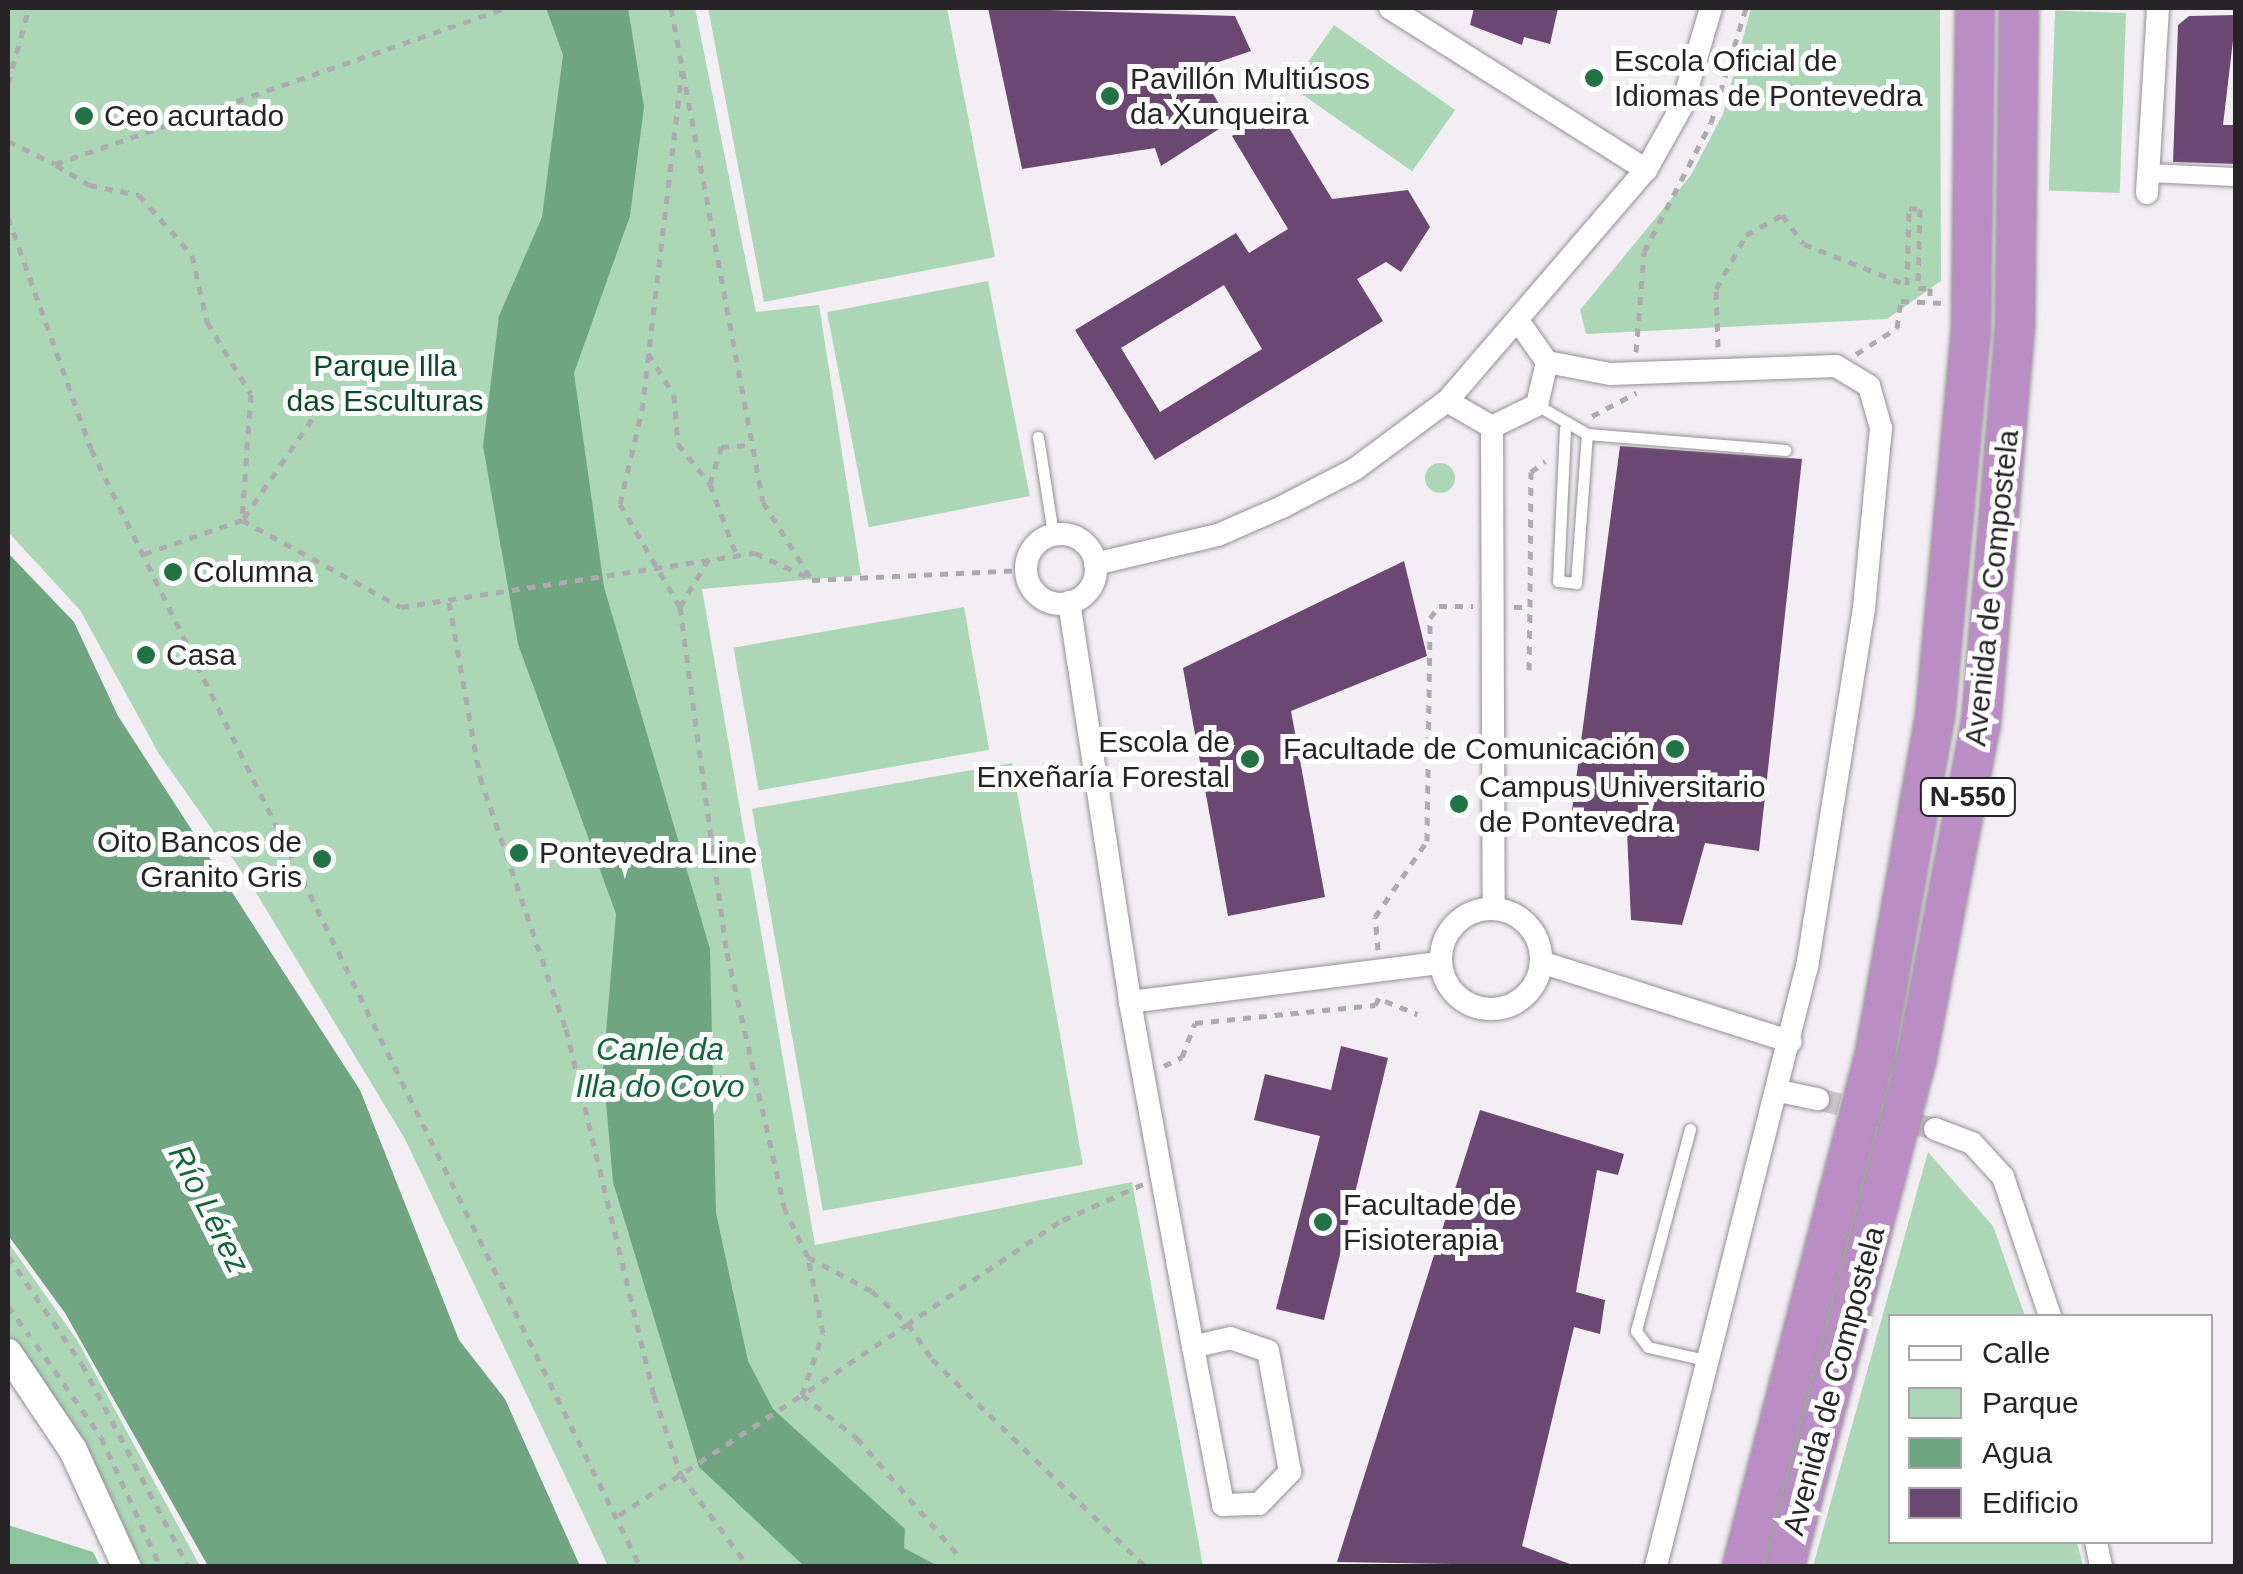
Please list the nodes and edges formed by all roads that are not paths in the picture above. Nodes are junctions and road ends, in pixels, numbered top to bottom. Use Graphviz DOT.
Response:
graph roads {
  1 [pos="1390,8"];
  2 [pos="1711,8"];
  3 [pos="1975,8"];
  4 [pos="2019,8"];
  5 [pos="2158,8"];
  6 [pos="1646,170"];
  7 [pos="2236,177"];
  8 [pos="2147,183"];
  9 [pos="1519,322"];
  10 [pos="1546,362"];
  11 [pos="1447,402"];
  12 [pos="1537,405"];
  13 [pos="1492,428"];
  14 [pos="1576,432"];
  15 [pos="1038,437"];
  16 [pos="1784,450"];
  17 [pos="1053,534"];
  18 [pos="1095,564"];
  19 [pos="1069,602"];
  20 [pos="1494,909"];
  21 [pos="1541,962"];
  22 [pos="1440,963"];
  23 [pos="1130,1002"];
  24 [pos="1791,1042"];
  25 [pos="1780,1091"];
  26 [pos="1818,1099"];
  27 [pos="1690,1129"];
  28 [pos="1935,1129"];
  29 [pos="2049,1314"];
  30 [pos="1193,1348"];
  31 [pos="8,1353"];
  32 [pos="1710,1361"];
  33 [pos="126,1566"];
  34 [pos="1656,1566"];
  35 [pos="1742,1566"];
  36 [pos="1785,1566"];
  1 -- 6 [label="street"];
  2 -- 6 [label="street"];
  3 -- 35 [label="highway, Avenida de Compostela / N-550"];
  4 -- 36 [label="highway, Avenida de Compostela / N-550"];
  5 -- 8 [label="street"];
  6 -- 9 [label="street"];
  7 -- 8 [label="street"];
  9 -- 10 [label="street"];
  9 -- 11 [label="street"];
  10 -- 12 [label="street"];
  10 -- 24 [label="street"];
  11 -- 13 [label="street"];
  11 -- 18 [label="street"];
  12 -- 13 [label="street"];
  12 -- 14 [label="lane"];
  13 -- 20 [label="street"];
  14 -- 14 [label="lane"];
  14 -- 16 [label="lane"];
  15 -- 17 [label="lane"];
  17 -- 18 [label="street"];
  17 -- 19 [label="street"];
  18 -- 19 [label="street"];
  19 -- 23 [label="street"];
  20 -- 21 [label="street"];
  20 -- 22 [label="street"];
  21 -- 22 [label="street"];
  21 -- 24 [label="street"];
  22 -- 23 [label="street"];
  23 -- 30 [label="street"];
  24 -- 25 [label="street"];
  25 -- 26 [label="street"];
  25 -- 32 [label="street"];
  27 -- 32 [label="lane"];
  28 -- 29 [label="street"];
  30 -- 30 [label="street"];
  31 -- 33 [label="street"];
  32 -- 34 [label="street"];
}
